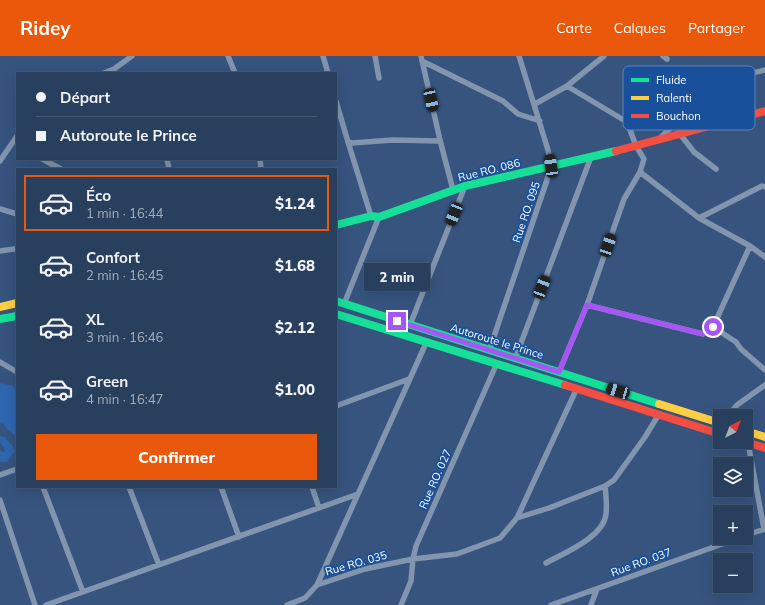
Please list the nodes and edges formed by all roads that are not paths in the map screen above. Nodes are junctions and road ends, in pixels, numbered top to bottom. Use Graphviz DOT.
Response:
graph roads {
  1 [pos="132,56"];
  2 [pos="228,56"];
  3 [pos="324,56"];
  4 [pos="375,56"];
  5 [pos="519,56"];
  6 [pos="604,56"];
  7 [pos="422,58"];
  8 [pos="765,70"];
  9 [pos="115,71"];
  10 [pos="235,72"];
  11 [pos="328,72"];
  12 [pos="755,72"];
  13 [pos="379,78"];
  14 [pos="567,86"];
  15 [pos="337,104"];
  16 [pos="535,104"];
  17 [pos="765,111"];
  18 [pos="755,114"];
  19 [pos="623,120"];
  20 [pos="540,121"];
  21 [pos="630,130"];
  22 [pos="669,130"];
  23 [pos="695,130"];
  24 [pos="680,134"];
  25 [pos="440,141"];
  26 [pos="657,141"];
  27 [pos="348,142"];
  28 [pos="14,144"];
  29 [pos="636,146"];
  30 [pos="591,157"];
  31 [pos="44,160"];
  32 [pos="0,161"];
  33 [pos="551,166"];
  34 [pos="58,168"];
  35 [pos="716,169"];
  36 [pos="640,172"];
  37 [pos="465,186"];
  38 [pos="765,187"];
  39 [pos="453,190"];
  40 [pos="0,209"];
  41 [pos="16,214"];
  42 [pos="375,216"];
  43 [pos="699,218"];
  44 [pos="337,225"];
  45 [pos="750,246"];
  46 [pos="14,249"];
  47 [pos="0,251"];
  48 [pos="765,256"];
  49 [pos="340,302"];
  50 [pos="16,303"];
  51 [pos="587,305"];
  52 [pos="0,307"];
  53 [pos="337,314"];
  54 [pos="16,316"];
  55 [pos="0,319"];
  56 [pos="410,325"];
  57 [pos="713,327"];
  58 [pos="427,341"];
  59 [pos="489,351"];
  60 [pos="514,359"];
  61 [pos="0,362"];
  62 [pos="497,363"];
  63 [pos="765,370"];
  64 [pos="16,371"];
  65 [pos="559,372"];
  66 [pos="409,379"];
  67 [pos="765,384"];
  68 [pos="577,388"];
  69 [pos="337,406"];
  70 [pos="734,409"];
  71 [pos="659,414"];
  72 [pos="713,421"];
  73 [pos="713,432"];
  74 [pos="753,433"];
  75 [pos="765,437"];
  76 [pos="753,444"];
  77 [pos="765,448"];
  78 [pos="748,449"];
  79 [pos="16,469"];
  80 [pos="0,475"];
  81 [pos="605,486"];
  82 [pos="43,488"];
  83 [pos="130,488"];
  84 [pos="221,488"];
  85 [pos="312,488"];
  86 [pos="358,494"];
  87 [pos="0,500"];
  88 [pos="319,508"];
  89 [pos="517,518"];
  90 [pos="765,529"];
  91 [pos="753,533"];
  92 [pos="239,537"];
  93 [pos="720,545"];
  94 [pos="413,559"];
  95 [pos="546,562"];
  96 [pos="159,565"];
  97 [pos="317,585"];
  98 [pos="597,589"];
  99 [pos="83,592"];
  100 [pos="35,605"];
  101 [pos="46,605"];
  102 [pos="287,605"];
  103 [pos="401,605"];
  104 [pos="551,605"];
  105 [pos="591,605"];
  1 -- 9 [label="street"];
  2 -- 10 [label="street"];
  3 -- 11 [label="street"];
  4 -- 13 [label="street"];
  5 -- 16 [label="street, Rue RO. 095"];
  6 -- 14 [label="street"];
  7 -- 20 [label="street"];
  7 -- 25 [label="street"];
  8 -- 12 [label="street"];
  14 -- 16 [label="street"];
  14 -- 19 [label="street"];
  15 -- 27 [label="street"];
  16 -- 20 [label="street, Rue RO. 095"];
  17 -- 18 [label="main road, Rue RO. 086"];
  20 -- 33 [label="street, Rue RO. 095"];
  21 -- 29 [label="street"];
  22 -- 26 [label="street"];
  23 -- 24 [label="main road, Rue RO. 086"];
  24 -- 26 [label="main road, Rue RO. 086"];
  24 -- 35 [label="street"];
  25 -- 27 [label="street"];
  25 -- 39 [label="street"];
  26 -- 29 [label="main road, Rue RO. 086"];
  27 -- 42 [label="street"];
  28 -- 32 [label="street"];
  29 -- 30 [label="main road, Rue RO. 086"];
  29 -- 36 [label="street"];
  30 -- 33 [label="main road, Rue RO. 086"];
  30 -- 60 [label="street"];
  31 -- 34 [label="street"];
  33 -- 37 [label="main road, Rue RO. 086"];
  33 -- 59 [label="street, Rue RO. 095"];
  36 -- 43 [label="street"];
  36 -- 51 [label="street"];
  37 -- 39 [label="main road, Rue RO. 086"];
  37 -- 56 [label="street"];
  38 -- 43 [label="street"];
  39 -- 42 [label="main road, Rue RO. 086"];
  40 -- 41 [label="street"];
  42 -- 44 [label="main road, Rue RO. 086"];
  42 -- 49 [label="street"];
  43 -- 45 [label="street"];
  45 -- 48 [label="street"];
  45 -- 57 [label="street"];
  46 -- 47 [label="street"];
  49 -- 56 [label="main road, Autoroute le Prince"];
  50 -- 52 [label="main road"];
  51 -- 57 [label="street"];
  51 -- 65 [label="street"];
  53 -- 58 [label="main road, Autoroute le Prince"];
  54 -- 55 [label="main road"];
  56 -- 59 [label="main road, Autoroute le Prince"];
  57 -- 63 [label="street"];
  58 -- 62 [label="main road, Autoroute le Prince"];
  58 -- 66 [label="street"];
  59 -- 60 [label="main road, Autoroute le Prince"];
  60 -- 65 [label="main road, Autoroute le Prince"];
  61 -- 64 [label="street"];
  62 -- 68 [label="main road, Autoroute le Prince"];
  62 -- 94 [label="street, Rue RO. 027"];
  65 -- 72 [label="main road, Autoroute le Prince"];
  66 -- 69 [label="street"];
  66 -- 86 [label="street"];
  67 -- 70 [label="street"];
  68 -- 71 [label="main road, Autoroute le Prince"];
  68 -- 89 [label="street, Rue RO. 035"];
  71 -- 73 [label="main road, Autoroute le Prince"];
  71 -- 81 [label="street"];
  74 -- 75 [label="main road"];
  76 -- 77 [label="main road"];
  78 -- 90 [label="street"];
  79 -- 80 [label="street"];
  81 -- 89 [label="street"];
  81 -- 95 [label="street"];
  82 -- 99 [label="street"];
  83 -- 96 [label="street"];
  84 -- 92 [label="street"];
  85 -- 88 [label="street"];
  86 -- 88 [label="street"];
  86 -- 97 [label="street"];
  87 -- 100 [label="street"];
  88 -- 92 [label="street"];
  89 -- 94 [label="street, Rue RO. 035"];
  90 -- 91 [label="street"];
  92 -- 96 [label="street"];
  93 -- 98 [label="street, Rue RO. 037"];
  94 -- 97 [label="street, Rue RO. 035"];
  94 -- 103 [label="street, Rue RO. 027"];
  96 -- 99 [label="street"];
  97 -- 102 [label="street, Rue RO. 035"];
  98 -- 104 [label="street, Rue RO. 037"];
  98 -- 105 [label="street"];
  99 -- 101 [label="street"];
}
